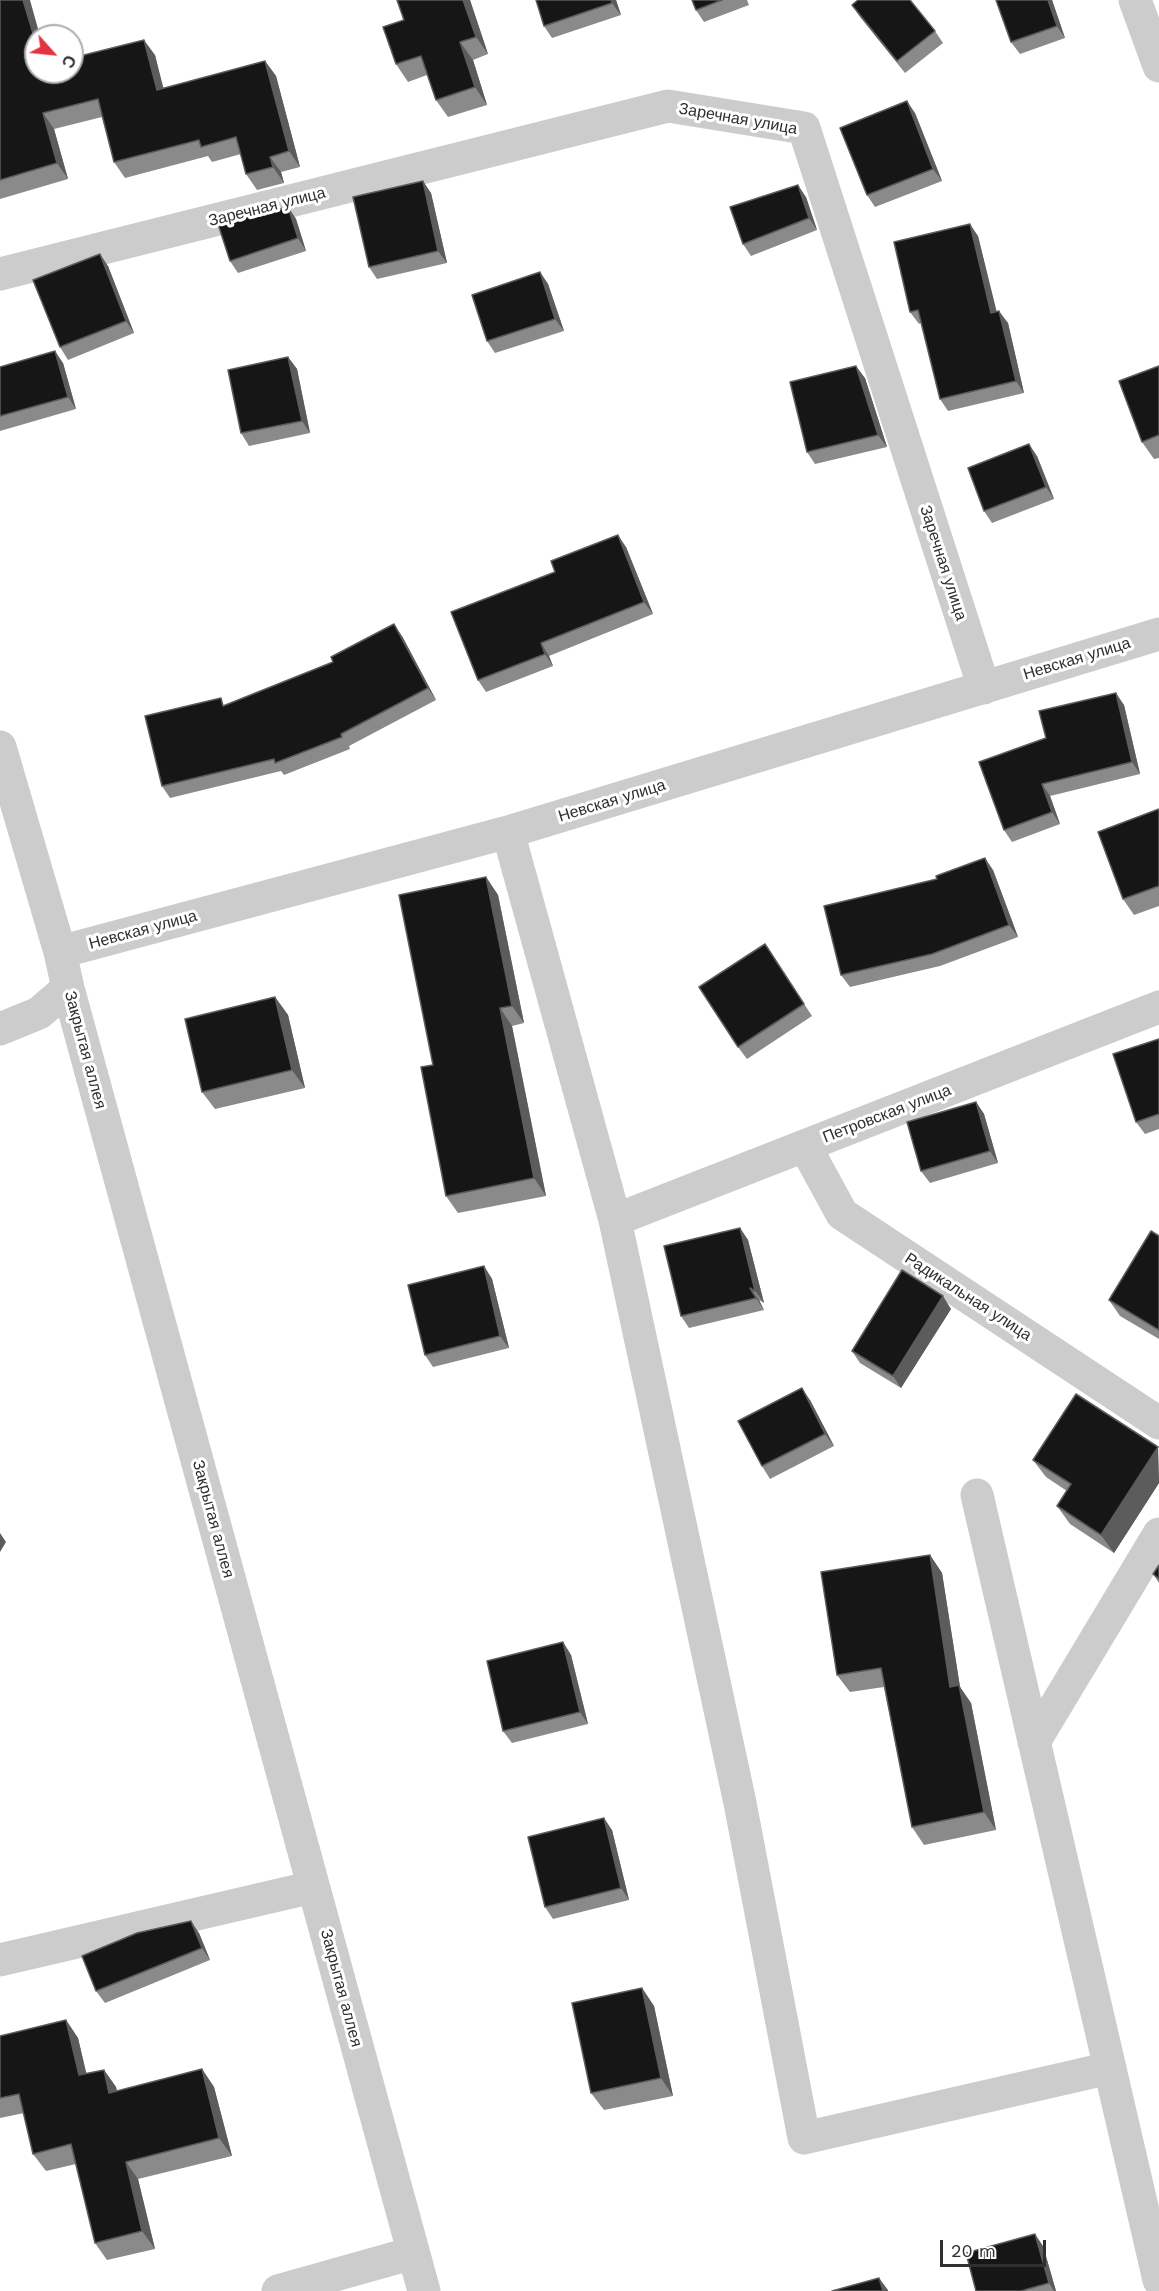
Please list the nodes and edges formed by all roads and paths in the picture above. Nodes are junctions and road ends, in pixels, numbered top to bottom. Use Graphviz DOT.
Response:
graph roads {
  1 [pos="1135,0"];
  2 [pos="1159,66"];
  3 [pos="0,274"];
  4 [pos="1159,634"];
  5 [pos="984,688"];
  6 [pos="0,747"];
  7 [pos="508,832"];
  8 [pos="60,952"];
  9 [pos="68,988"];
  10 [pos="1159,1007"];
  11 [pos="0,1029"];
  12 [pos="805,1146"];
  13 [pos="615,1221"];
  14 [pos="1159,1423"];
  15 [pos="977,1495"];
  16 [pos="1159,1534"];
  17 [pos="1034,1742"];
  18 [pos="313,1887"];
  19 [pos="0,1960"];
  20 [pos="1110,2068"];
  21 [pos="413,2253"];
  22 [pos="1159,2280"];
  23 [pos="279,2291"];
  24 [pos="424,2291"];
  1 -- 2 [label="lane"];
  3 -- 5 [label="lane, Заречная улица"];
  4 -- 5 [label="lane, Невская улица"];
  5 -- 7 [label="lane, Невская улица"];
  6 -- 8 [label="lane, Закрытая аллея"];
  7 -- 8 [label="lane, Невская улица"];
  7 -- 13 [label="lane"];
  8 -- 9 [label="lane, Закрытая аллея"];
  9 -- 11 [label="lane"];
  9 -- 18 [label="lane, Закрытая аллея"];
  10 -- 12 [label="lane, Петровская улица"];
  12 -- 13 [label="lane, Петровская улица"];
  12 -- 14 [label="lane, Радикальная улица"];
  13 -- 20 [label="lane"];
  15 -- 17 [label="lane"];
  16 -- 17 [label="lane"];
  17 -- 20 [label="lane"];
  18 -- 19 [label="lane"];
  18 -- 21 [label="lane, Закрытая аллея"];
  20 -- 22 [label="lane"];
  21 -- 23 [label="lane"];
  21 -- 24 [label="lane, Закрытая аллея"];
}
